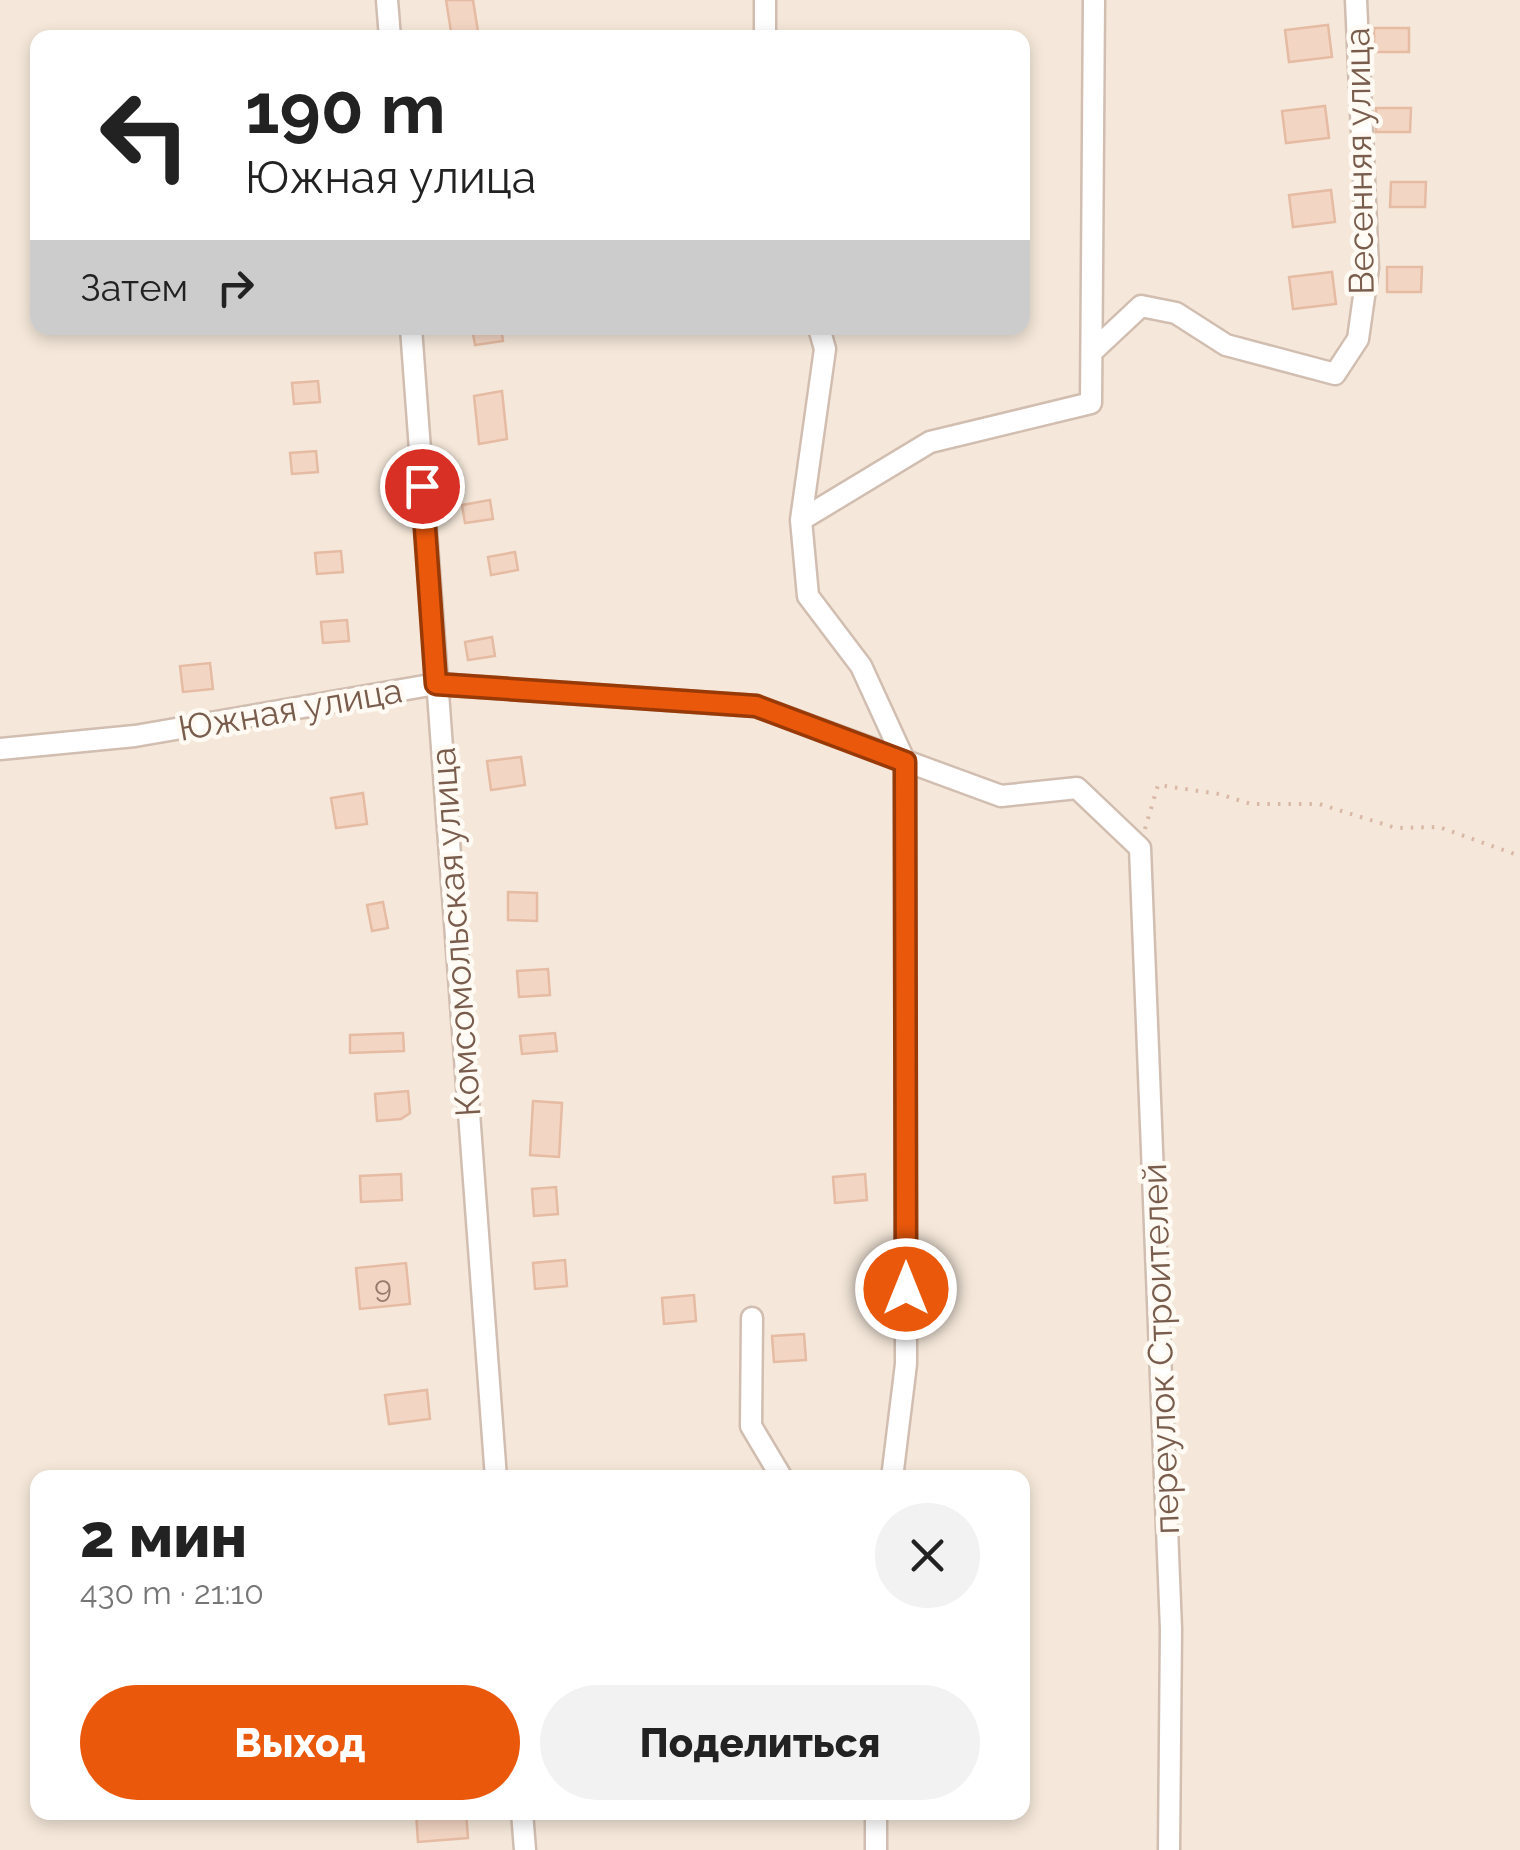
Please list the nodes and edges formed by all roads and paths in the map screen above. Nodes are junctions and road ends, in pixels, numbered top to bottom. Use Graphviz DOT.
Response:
graph roads {
  1 [pos="387,0"];
  2 [pos="765,0"];
  3 [pos="1094,0"];
  4 [pos="1356,0"];
  5 [pos="389,30"];
  6 [pos="765,30"];
  7 [pos="411,335"];
  8 [pos="821,335"];
  9 [pos="1093,351"];
  10 [pos="801,520"];
  11 [pos="436,684"];
  12 [pos="0,749"];
  13 [pos="905,762"];
  14 [pos="1140,848"];
  15 [pos="1520,856"];
  16 [pos="752,1318"];
  17 [pos="495,1470"];
  18 [pos="777,1470"];
  19 [pos="893,1470"];
  20 [pos="522,1820"];
  21 [pos="876,1820"];
  22 [pos="524,1850"];
  23 [pos="876,1850"];
  24 [pos="1168,1850"];
  1 -- 5 [label="street"];
  2 -- 6 [label="street"];
  3 -- 9 [label="street"];
  4 -- 9 [label="street, Весенняя улица"];
  7 -- 11 [label="street, Комсомольская улица"];
  8 -- 10 [label="street"];
  9 -- 10 [label="street"];
  10 -- 13 [label="street"];
  11 -- 12 [label="street, Южная улица"];
  11 -- 13 [label="street, Южная улица"];
  11 -- 17 [label="street, Комсомольская улица"];
  13 -- 14 [label="street, Южная улица"];
  13 -- 19 [label="street"];
  14 -- 15 [label="path"];
  14 -- 24 [label="street, переулок Строителей"];
  16 -- 18 [label="street"];
  20 -- 22 [label="street"];
  21 -- 23 [label="street"];
}
